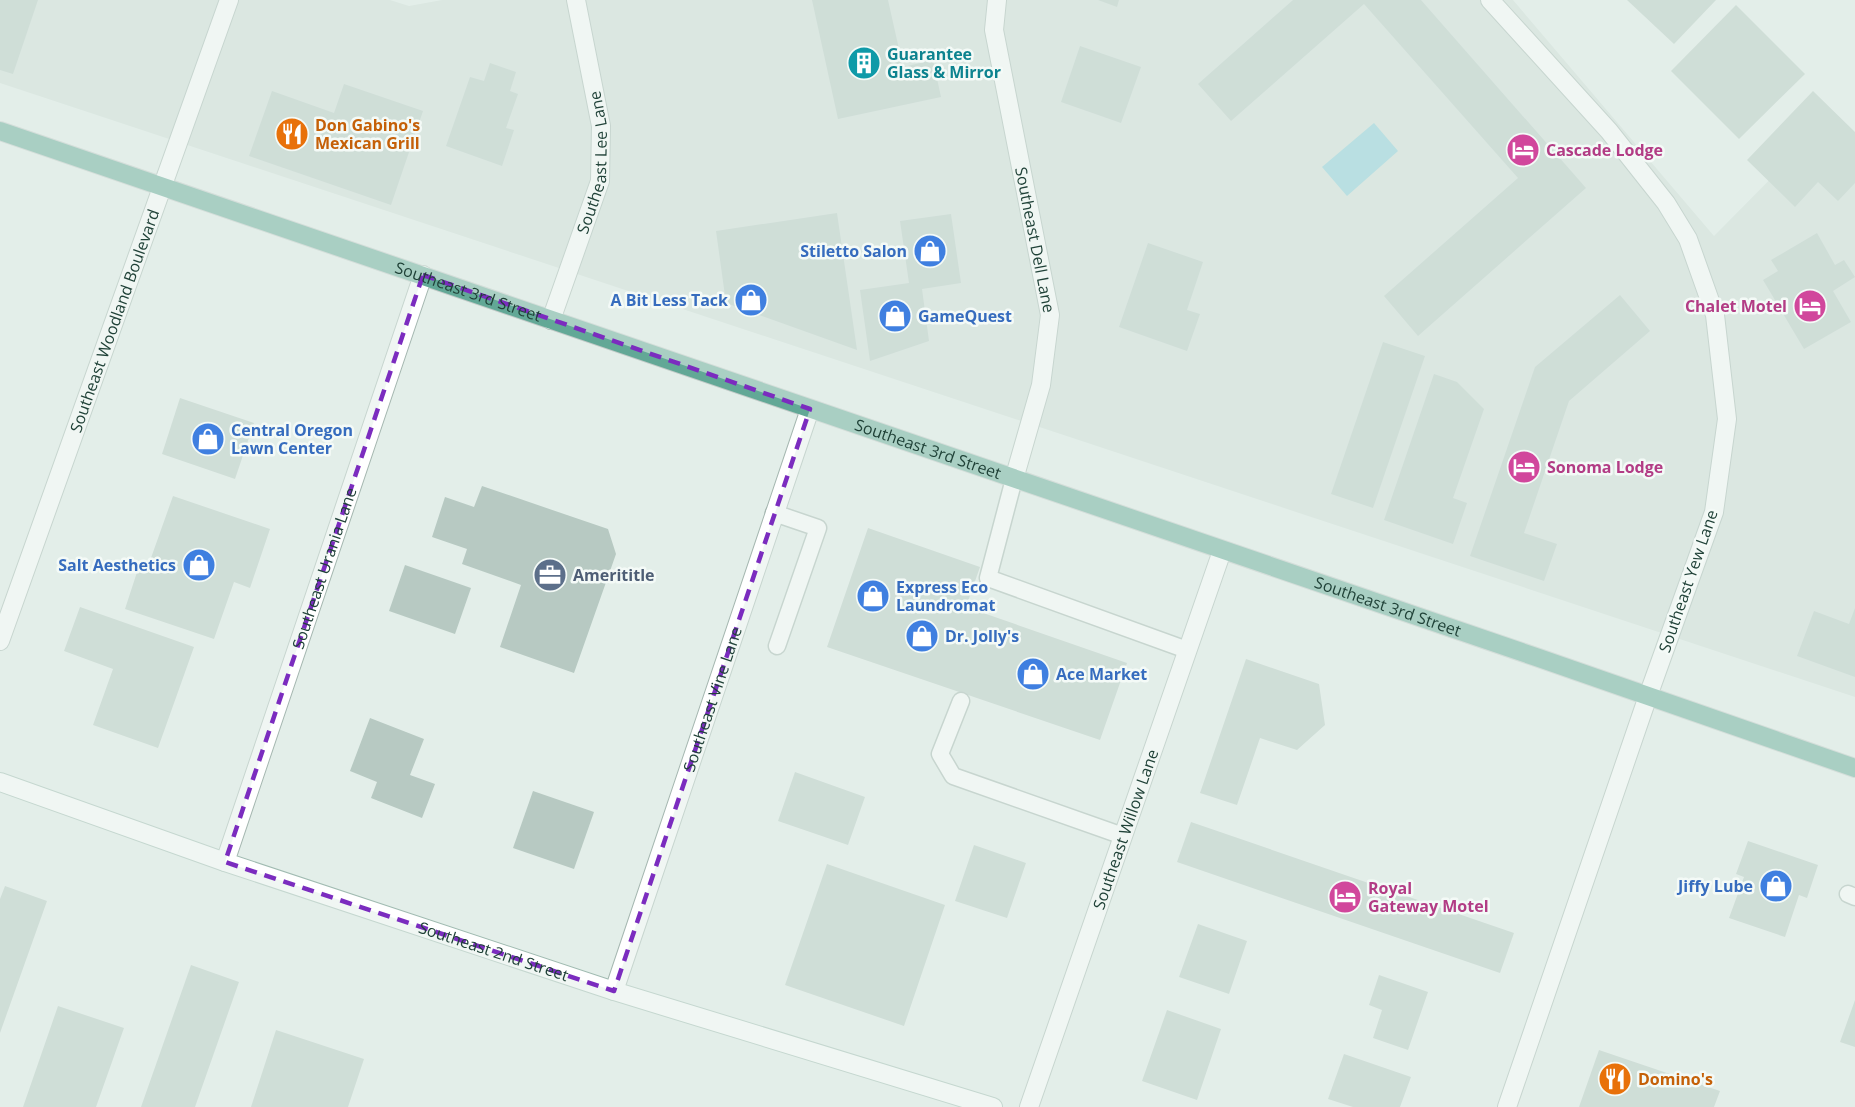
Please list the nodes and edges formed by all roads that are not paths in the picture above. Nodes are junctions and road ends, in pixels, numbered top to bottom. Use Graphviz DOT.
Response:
graph roads {
  1 [pos="229,0"];
  2 [pos="576,0"];
  3 [pos="997,0"];
  4 [pos="1490,0"];
  5 [pos="0,131"];
  6 [pos="162,187"];
  7 [pos="423,275"];
  8 [pos="551,320"];
  9 [pos="810,409"];
  10 [pos="1014,479"];
  11 [pos="774,513"];
  12 [pos="1222,550"];
  13 [pos="0,641"];
  14 [pos="777,646"];
  15 [pos="1188,650"];
  16 [pos="1648,696"];
  17 [pos="961,701"];
  18 [pos="1855,768"];
  19 [pos="0,782"];
  20 [pos="1123,836"];
  21 [pos="225,862"];
  22 [pos="614,991"];
  23 [pos="993,1107"];
  24 [pos="1029,1107"];
  25 [pos="1507,1107"];
  1 -- 6 [label="street, Southeast Woodland Boulevard"];
  2 -- 8 [label="street, Southeast Lee Lane"];
  3 -- 10 [label="street, Southeast Dell Lane"];
  4 -- 16 [label="street, Southeast Yew Lane"];
  5 -- 6 [label="main road, Southeast 3rd Street"];
  6 -- 7 [label="main road, Southeast 3rd Street"];
  6 -- 13 [label="street, Southeast Woodland Boulevard"];
  7 -- 8 [label="main road, Southeast 3rd Street"];
  7 -- 21 [label="street, Southeast Urania Lane"];
  8 -- 9 [label="main road, Southeast 3rd Street"];
  9 -- 10 [label="main road, Southeast 3rd Street"];
  9 -- 11 [label="street, Southeast Vine Lane"];
  10 -- 12 [label="main road, Southeast 3rd Street"];
  10 -- 15 [label="lane"];
  11 -- 14 [label="lane"];
  11 -- 22 [label="street, Southeast Vine Lane"];
  12 -- 15 [label="street, Southeast Willow Lane"];
  12 -- 16 [label="main road, Southeast 3rd Street"];
  15 -- 20 [label="street, Southeast Willow Lane"];
  16 -- 18 [label="main road, Southeast 3rd Street"];
  16 -- 25 [label="street, Southeast Yew Lane"];
  17 -- 20 [label="lane"];
  19 -- 21 [label="street, Southeast 2nd Street"];
  20 -- 24 [label="street, Southeast Willow Lane"];
  21 -- 22 [label="street, Southeast 2nd Street"];
  22 -- 23 [label="street, Southeast 2nd Street"];
}
